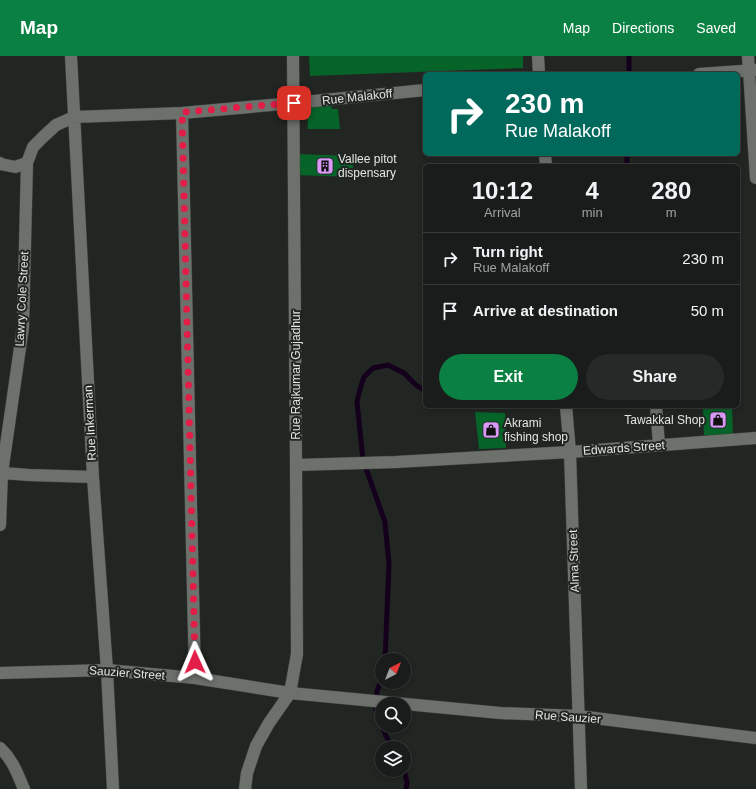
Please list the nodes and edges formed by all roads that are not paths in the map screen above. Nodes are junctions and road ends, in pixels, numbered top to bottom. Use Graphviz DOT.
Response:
graph roads {
  1 [pos="71,56"];
  2 [pos="293,56"];
  3 [pos="538,56"];
  4 [pos="748,56"];
  5 [pos="752,70"];
  6 [pos="539,72"];
  7 [pos="725,72"];
  8 [pos="423,90"];
  9 [pos="294,103"];
  10 [pos="182,112"];
  11 [pos="74,117"];
  12 [pos="0,163"];
  13 [pos="27,163"];
  14 [pos="756,178"];
  15 [pos="566,408"];
  16 [pos="656,408"];
  17 [pos="756,438"];
  18 [pos="659,445"];
  19 [pos="570,452"];
  20 [pos="296,465"];
  21 [pos="2,473"];
  22 [pos="93,477"];
  23 [pos="0,525"];
  24 [pos="107,670"];
  25 [pos="0,672"];
  26 [pos="195,678"];
  27 [pos="290,693"];
  28 [pos="375,701"];
  29 [pos="411,704"];
  30 [pos="578,716"];
  31 [pos="756,738"];
  32 [pos="0,748"];
  33 [pos="24,789"];
  34 [pos="113,789"];
  35 [pos="245,789"];
  36 [pos="581,789"];
  1 -- 11 [label="street, Rue Inkerman"];
  2 -- 9 [label="street, Rue Rajkumar Gujadhur"];
  3 -- 6 [label="street"];
  4 -- 5 [label="street"];
  5 -- 7 [label="street"];
  5 -- 14 [label="street"];
  8 -- 9 [label="street, Rue Malakoff"];
  9 -- 10 [label="street, Rue Malakoff"];
  9 -- 20 [label="street, Rue Rajkumar Gujadhur"];
  10 -- 11 [label="street, Rue Malakoff"];
  10 -- 26 [label="street"];
  11 -- 13 [label="street, Lawry Cole Street"];
  11 -- 22 [label="street, Rue Inkerman"];
  12 -- 13 [label="street"];
  13 -- 21 [label="street, Lawry Cole Street"];
  15 -- 19 [label="street, Alma Street"];
  16 -- 18 [label="street"];
  17 -- 18 [label="street, Edwards Street"];
  18 -- 19 [label="street, Edwards Street"];
  19 -- 20 [label="street, Edwards Street"];
  19 -- 30 [label="street, Alma Street"];
  20 -- 27 [label="street, Rue Rajkumar Gujadhur"];
  21 -- 22 [label="street"];
  21 -- 23 [label="street, Lawry Cole Street"];
  22 -- 24 [label="street, Rue Inkerman"];
  24 -- 25 [label="street, Sauzier Street"];
  24 -- 26 [label="street, Sauzier Street"];
  24 -- 34 [label="street, Rue Inkerman"];
  26 -- 27 [label="street, Sauzier Street"];
  27 -- 28 [label="street, Sauzier Street"];
  27 -- 35 [label="street"];
  29 -- 30 [label="street, Rue Sauzier"];
  30 -- 31 [label="street, Rue Sauzier"];
  30 -- 36 [label="street, Alma Street"];
  32 -- 33 [label="street"];
}
